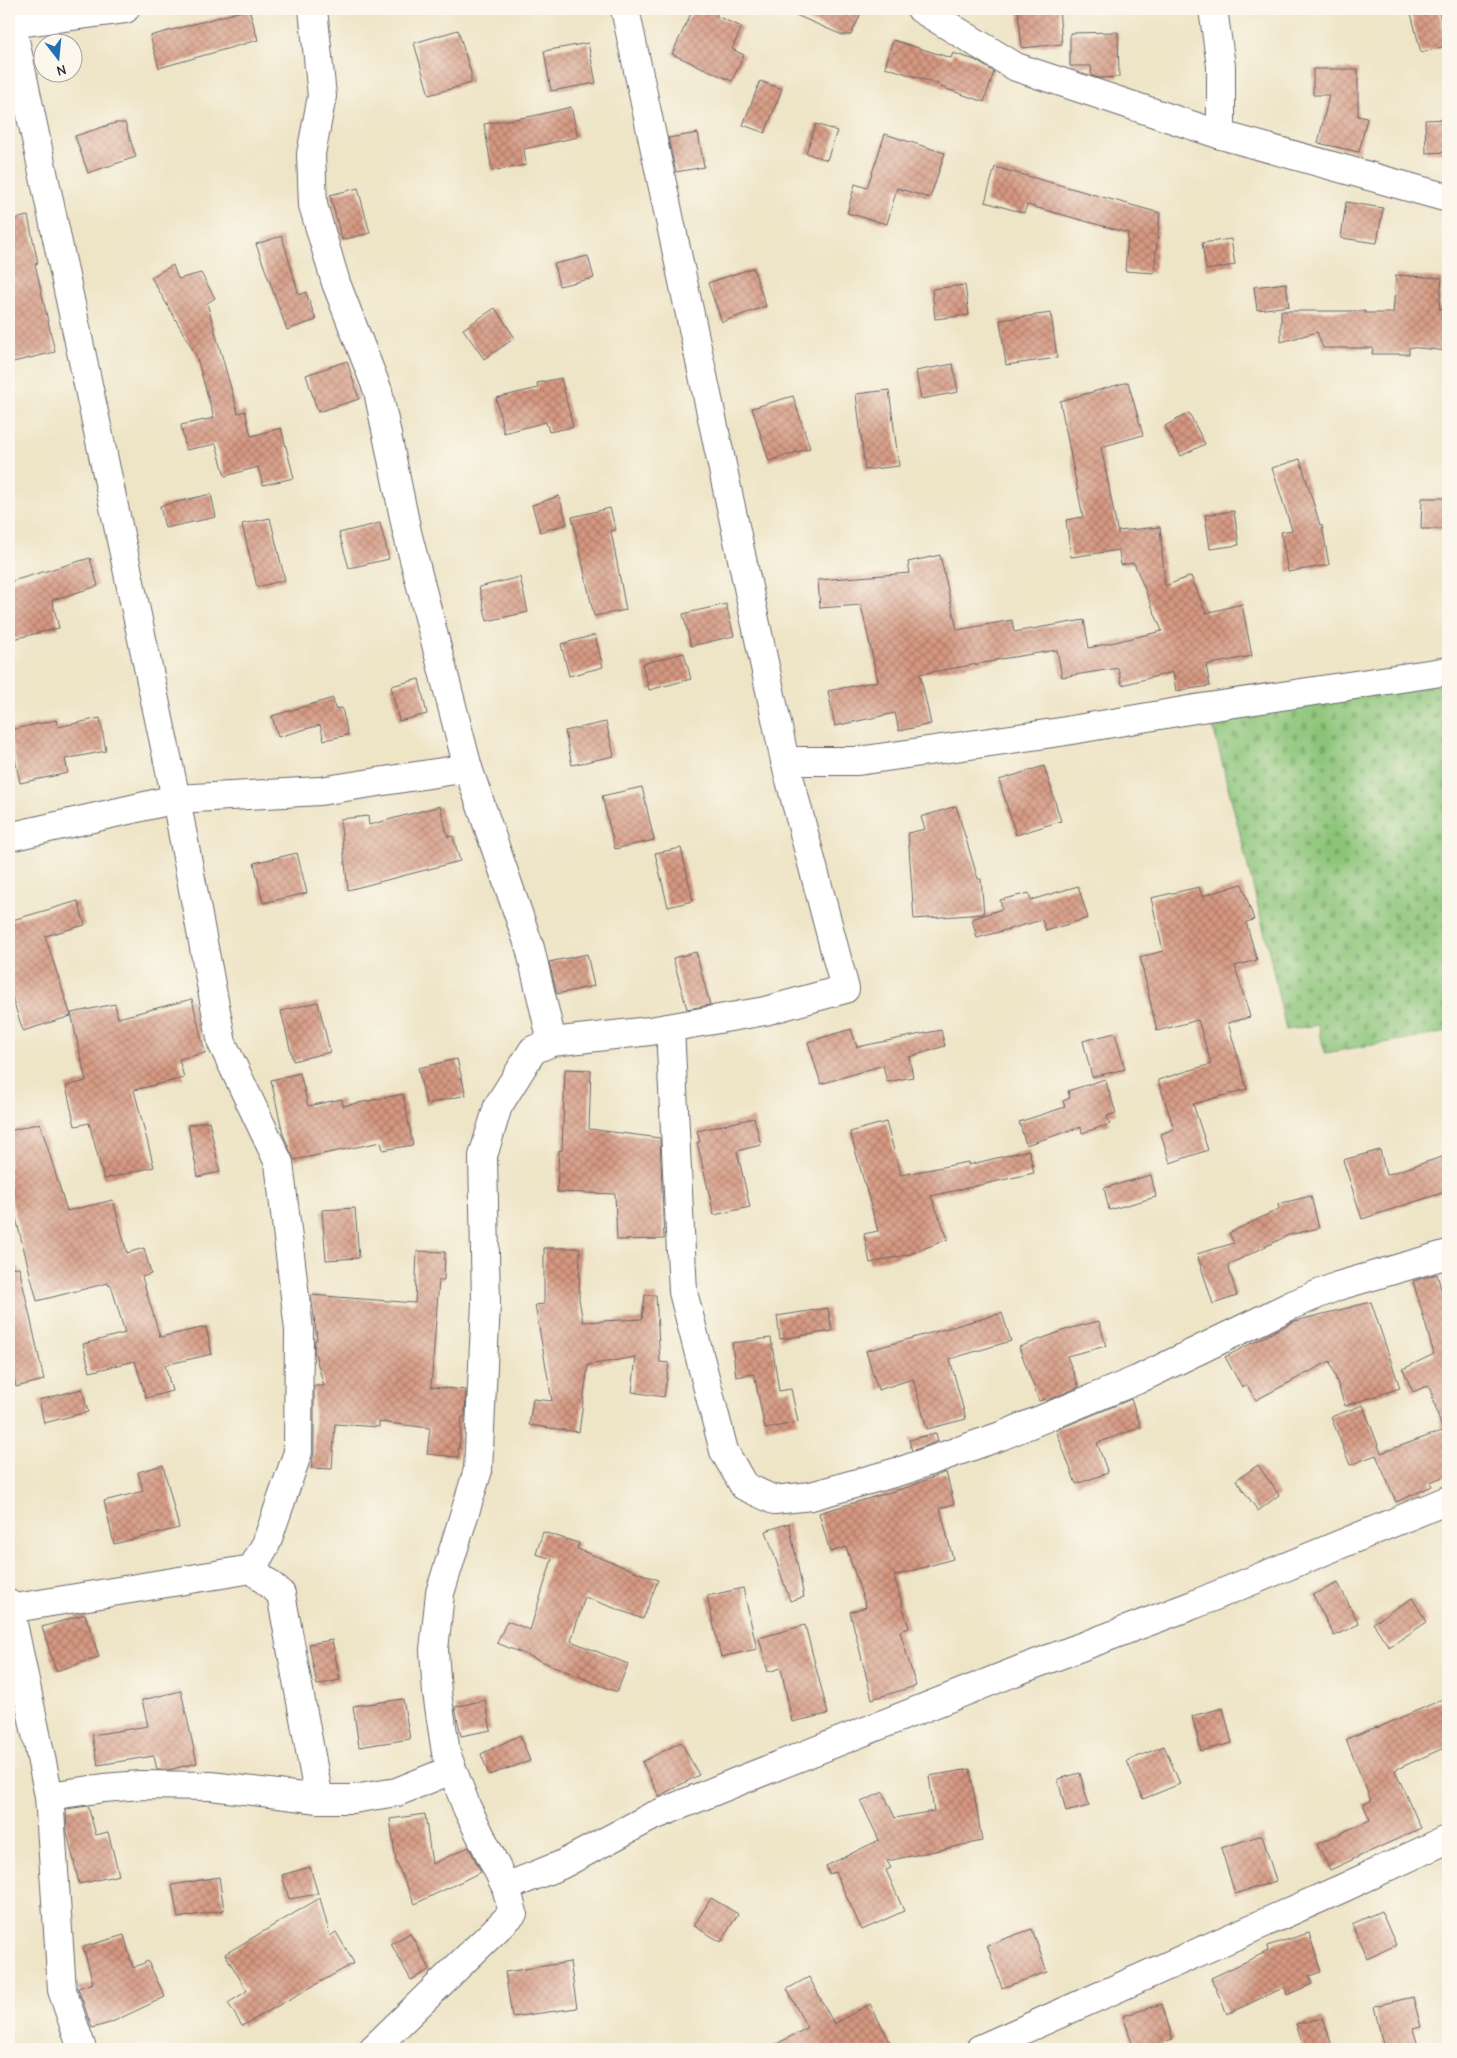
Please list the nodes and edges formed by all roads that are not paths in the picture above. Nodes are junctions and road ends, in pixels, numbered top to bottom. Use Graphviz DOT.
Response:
graph roads {
  1 [pos="125,9"];
  2 [pos="313,9"];
  3 [pos="625,9"];
  4 [pos="921,9"];
  5 [pos="1213,9"];
  6 [pos="10,20"];
  7 [pos="1221,135"];
  8 [pos="1448,198"];
  9 [pos="1448,671"];
  10 [pos="785,761"];
  11 [pos="468,768"];
  12 [pos="176,798"];
  13 [pos="9,837"];
  14 [pos="670,1028"];
  15 [pos="552,1042"];
  16 [pos="1448,1254"];
  17 [pos="1448,1500"];
  18 [pos="252,1569"];
  19 [pos="9,1608"];
  20 [pos="451,1770"];
  21 [pos="49,1796"];
  22 [pos="319,1798"];
  23 [pos="1448,1838"];
  24 [pos="506,1888"];
  25 [pos="82,2049"];
  26 [pos="373,2049"];
  27 [pos="980,2049"];
  1 -- 6 [label="street"];
  2 -- 11 [label="street"];
  3 -- 10 [label="street"];
  4 -- 7 [label="street"];
  5 -- 7 [label="street"];
  6 -- 12 [label="street"];
  7 -- 8 [label="street"];
  9 -- 10 [label="street"];
  10 -- 14 [label="street"];
  11 -- 12 [label="street"];
  11 -- 15 [label="street"];
  12 -- 13 [label="street"];
  12 -- 18 [label="street"];
  14 -- 15 [label="street"];
  14 -- 16 [label="street"];
  15 -- 20 [label="street"];
  17 -- 24 [label="street"];
  18 -- 19 [label="street"];
  18 -- 22 [label="street"];
  19 -- 21 [label="street"];
  20 -- 22 [label="street"];
  20 -- 24 [label="street"];
  21 -- 22 [label="street"];
  21 -- 25 [label="street"];
  23 -- 27 [label="street"];
  24 -- 26 [label="street"];
}
